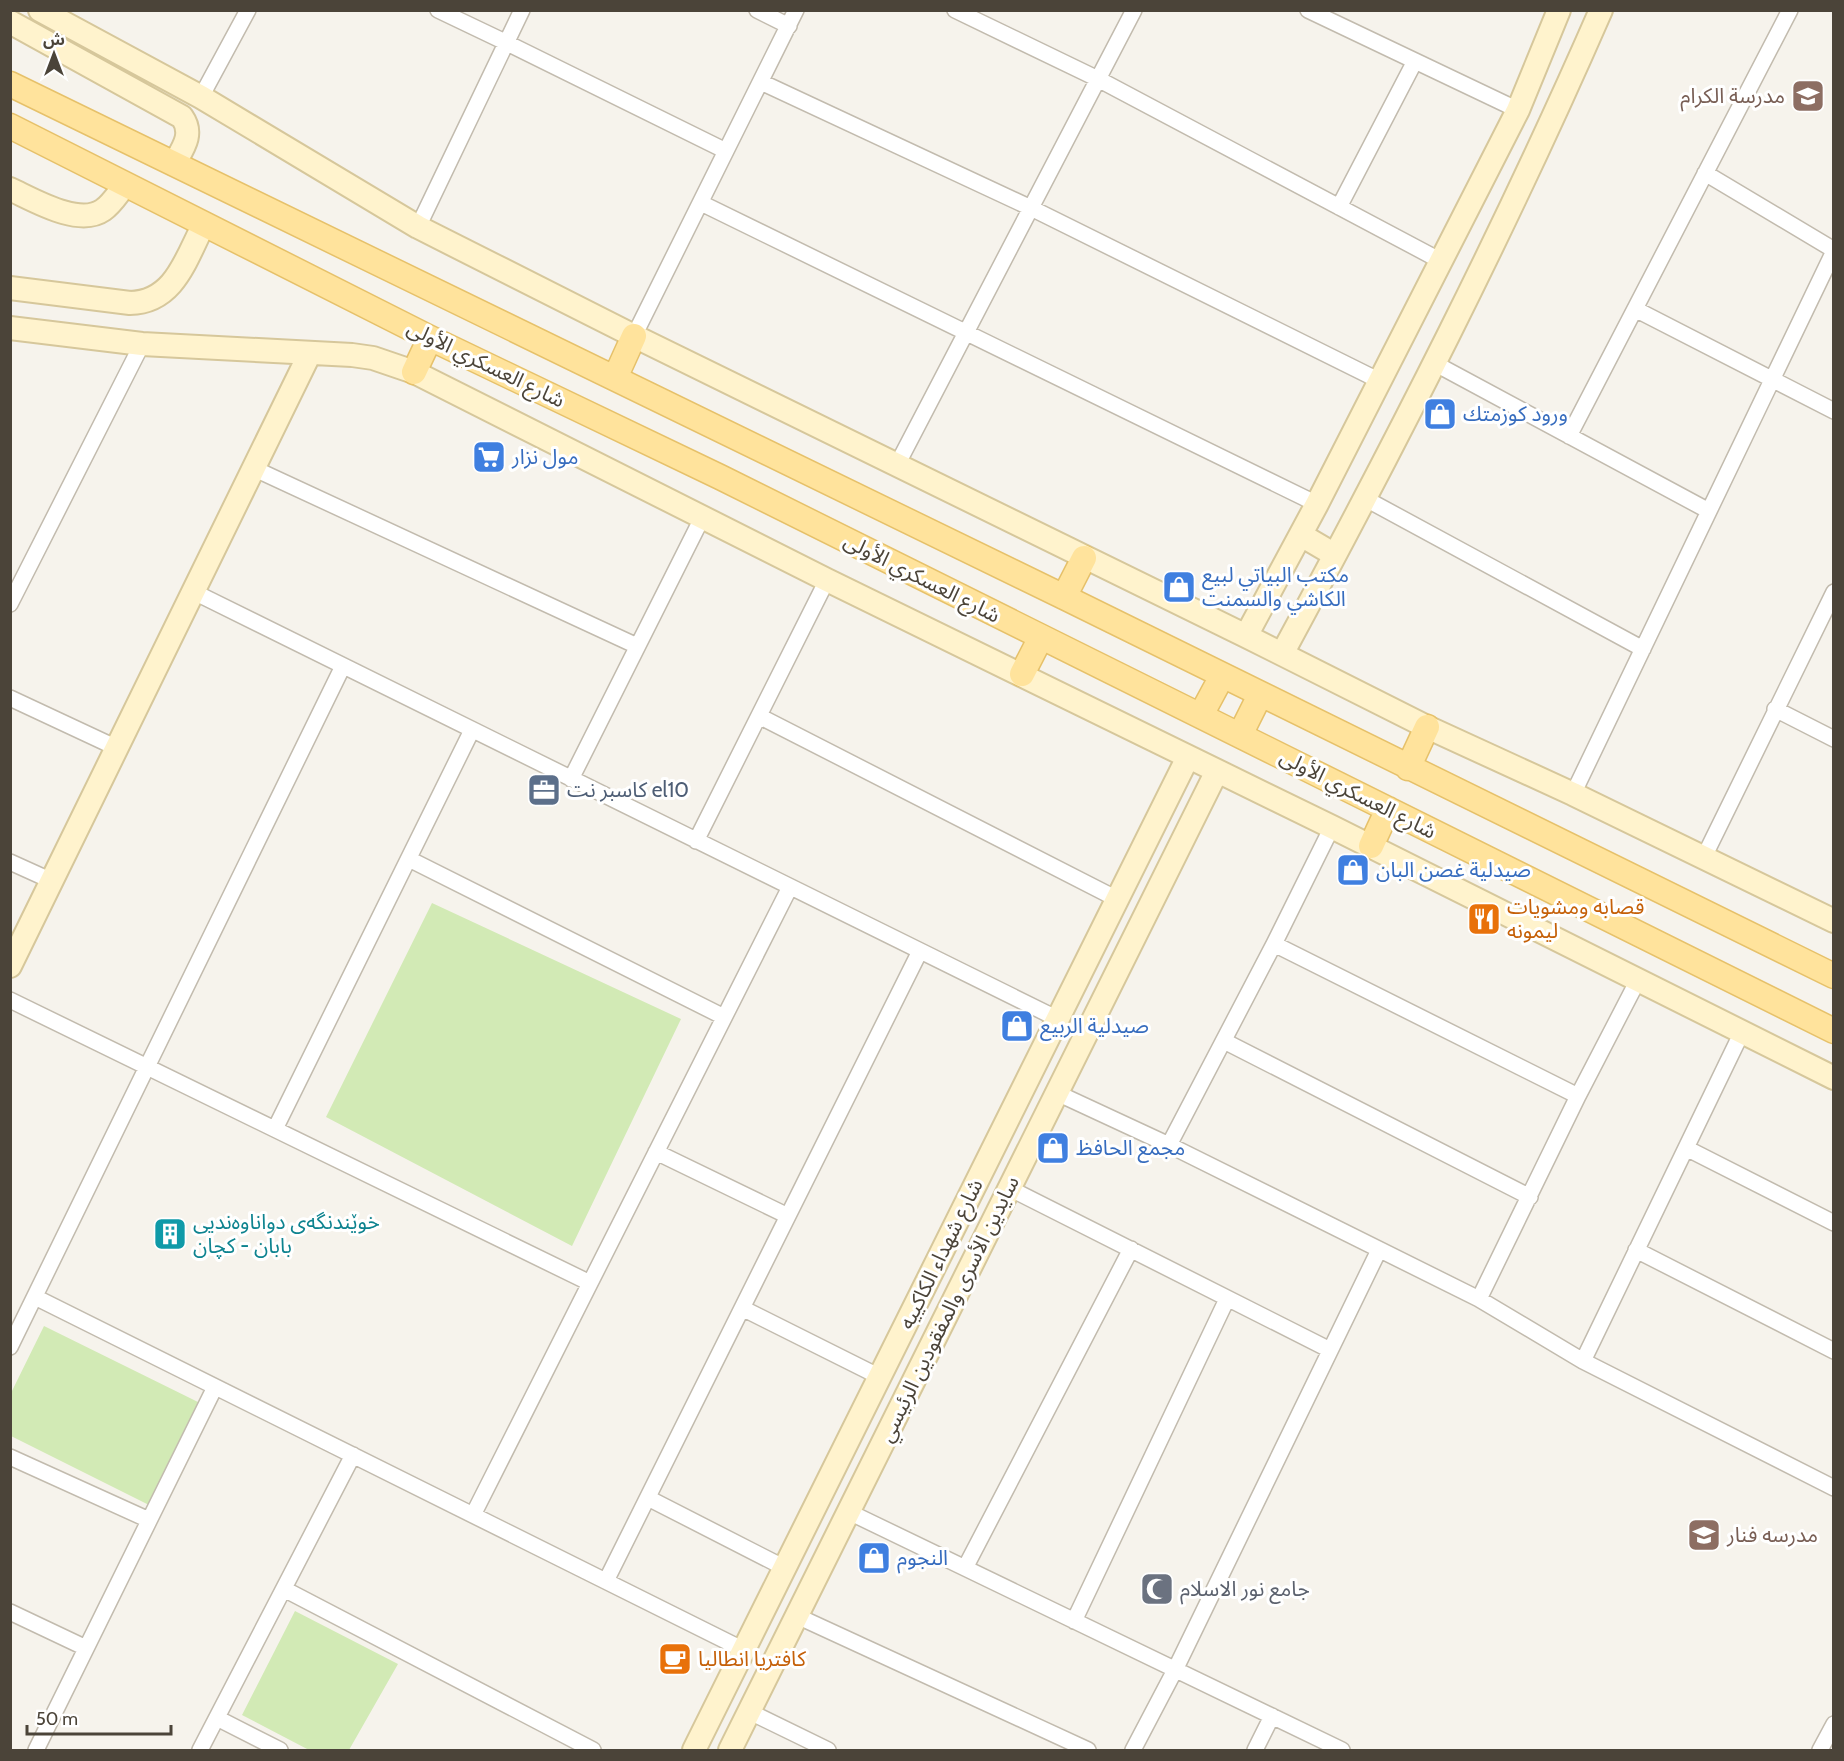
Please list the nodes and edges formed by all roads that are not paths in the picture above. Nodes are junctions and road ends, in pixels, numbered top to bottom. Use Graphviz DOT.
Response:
graph roads {
  1 [pos="40,10"];
  2 [pos="248,10"];
  3 [pos="438,10"];
  4 [pos="522,10"];
  5 [pos="757,10"];
  6 [pos="796,10"];
  7 [pos="955,10"];
  8 [pos="1134,10"];
  9 [pos="1308,10"];
  10 [pos="1559,10"];
  11 [pos="1601,10"];
  12 [pos="1790,10"];
  13 [pos="10,22"];
  14 [pos="789,26"];
  15 [pos="507,42"];
  16 [pos="1415,61"];
  17 [pos="1098,79"];
  18 [pos="761,82"];
  19 [pos="10,84"];
  20 [pos="201,96"];
  21 [pos="1518,110"];
  22 [pos="10,126"];
  23 [pos="726,151"];
  24 [pos="174,164"];
  25 [pos="1706,173"];
  26 [pos="125,185"];
  27 [pos="10,189"];
  28 [pos="701,203"];
  29 [pos="1339,207"];
  30 [pos="1031,208"];
  31 [pos="204,224"];
  32 [pos="418,227"];
  33 [pos="1833,251"];
  34 [pos="1441,261"];
  35 [pos="10,288"];
  36 [pos="1635,309"];
  37 [pos="10,328"];
  38 [pos="965,334"];
  39 [pos="634,336"];
  40 [pos="430,338"];
  41 [pos="142,344"];
  42 [pos="310,353"];
  43 [pos="1434,363"];
  44 [pos="414,372"];
  45 [pos="615,378"];
  46 [pos="1772,379"];
  47 [pos="1380,381"];
  48 [pos="1833,411"];
  49 [pos="1569,436"];
  50 [pos="897,465"];
  51 [pos="255,469"];
  52 [pos="1366,499"];
  53 [pos="1317,504"];
  54 [pos="1709,511"];
  55 [pos="702,518"];
  56 [pos="1301,534"];
  57 [pos="1335,555"];
  58 [pos="1084,558"];
  59 [pos="827,580"];
  60 [pos="194,592"];
  61 [pos="1833,592"];
  62 [pos="1064,597"];
  63 [pos="10,604"];
  64 [pos="1246,636"];
  65 [pos="1041,637"];
  66 [pos="637,646"];
  67 [pos="1643,649"];
  68 [pos="1281,654"];
  69 [pos="343,666"];
  70 [pos="1022,674"];
  71 [pos="1222,676"];
  72 [pos="1260,695"];
  73 [pos="10,698"];
  74 [pos="1775,709"];
  75 [pos="1201,715"];
  76 [pos="759,716"];
  77 [pos="1427,727"];
  78 [pos="472,730"];
  79 [pos="1240,735"];
  80 [pos="1833,739"];
  81 [pos="117,748"];
  82 [pos="1188,757"];
  83 [pos="1408,768"];
  84 [pos="1217,771"];
  85 [pos="571,779"];
  86 [pos="1573,794"];
  87 [pos="1388,809"];
  88 [pos="1332,827"];
  89 [pos="696,841"];
  90 [pos="1371,846"];
  91 [pos="1704,857"];
  92 [pos="409,859"];
  93 [pos="10,862"];
  94 [pos="52,882"];
  95 [pos="790,887"];
  96 [pos="1117,899"];
  97 [pos="1833,921"];
  98 [pos="1274,944"];
  99 [pos="920,951"];
  100 [pos="10,966"];
  101 [pos="1833,976"];
  102 [pos="1638,980"];
  103 [pos="10,1000"];
  104 [pos="724,1017"];
  105 [pos="1058,1019"];
  106 [pos="1833,1031"];
  107 [pos="1742,1032"];
  108 [pos="1224,1041"];
  109 [pos="147,1067"];
  110 [pos="1833,1078"];
  111 [pos="1057,1093"];
  112 [pos="1578,1096"];
  113 [pos="275,1129"];
  114 [pos="1169,1145"];
  115 [pos="1686,1148"];
  116 [pos="656,1152"];
  117 [pos="1009,1188"];
  118 [pos="1530,1197"];
  119 [pos="788,1216"];
  120 [pos="1833,1223"];
  121 [pos="1131,1249"];
  122 [pos="1379,1250"];
  123 [pos="1636,1250"];
  124 [pos="590,1283"];
  125 [pos="35,1297"];
  126 [pos="1227,1299"];
  127 [pos="1479,1299"];
  128 [pos="742,1308"];
  129 [pos="10,1347"];
  130 [pos="1330,1350"];
  131 [pos="1833,1351"];
  132 [pos="1582,1361"];
  133 [pos="880,1377"];
  134 [pos="215,1387"];
  135 [pos="352,1455"];
  136 [pos="10,1457"];
  137 [pos="1833,1488"];
  138 [pos="648,1498"];
  139 [pos="849,1512"];
  140 [pos="473,1515"];
  141 [pos="148,1520"];
  142 [pos="785,1568"];
  143 [pos="964,1568"];
  144 [pos="606,1581"];
  145 [pos="284,1588"];
  146 [pos="10,1612"];
  147 [pos="797,1616"];
  148 [pos="1074,1621"];
  149 [pos="86,1648"];
  150 [pos="744,1650"];
  151 [pos="1175,1670"];
  152 [pos="750,1712"];
  153 [pos="1272,1716"];
  154 [pos="217,1718"];
  155 [pos="1833,1724"];
  156 [pos="36,1750"];
  157 [pos="200,1750"];
  158 [pos="280,1750"];
  159 [pos="593,1750"];
  160 [pos="694,1750"];
  161 [pos="730,1750"];
  162 [pos="828,1750"];
  163 [pos="1088,1750"];
  164 [pos="1133,1750"];
  165 [pos="1255,1750"];
  166 [pos="1342,1750"];
  167 [pos="1820,1750"];
  1 -- 20 [label="street"];
  2 -- 20 [label="street"];
  3 -- 15 [label="street"];
  4 -- 15 [label="street"];
  5 -- 14 [label="street"];
  6 -- 14 [label="street"];
  7 -- 17 [label="street"];
  8 -- 17 [label="street"];
  9 -- 16 [label="street"];
  10 -- 21 [label="street"];
  11 -- 43 [label="street"];
  12 -- 25 [label="street"];
  13 -- 24 [label="street"];
  14 -- 18 [label="street"];
  15 -- 23 [label="street"];
  15 -- 32 [label="street"];
  16 -- 21 [label="street"];
  16 -- 29 [label="street"];
  17 -- 29 [label="street"];
  17 -- 30 [label="street"];
  18 -- 23 [label="street"];
  18 -- 30 [label="street"];
  19 -- 24 [label="main road, شارع العسكري الأولى"];
  20 -- 32 [label="street"];
  21 -- 34 [label="street"];
  22 -- 26 [label="main road, شارع العسكري الأولى"];
  23 -- 28 [label="street"];
  24 -- 45 [label="main road, شارع العسكري الأولى"];
  25 -- 33 [label="street"];
  25 -- 36 [label="street"];
  26 -- 27 [label="street"];
  26 -- 31 [label="main road, شارع العسكري الأولى"];
  28 -- 38 [label="street"];
  28 -- 39 [label="street"];
  29 -- 34 [label="street"];
  30 -- 38 [label="street"];
  30 -- 47 [label="street"];
  31 -- 35 [label="street"];
  31 -- 40 [label="main road, شارع العسكري الأولى"];
  32 -- 39 [label="street"];
  33 -- 46 [label="street"];
  34 -- 47 [label="street"];
  36 -- 46 [label="street"];
  36 -- 49 [label="street"];
  37 -- 41 [label="street"];
  38 -- 50 [label="street"];
  38 -- 53 [label="street"];
  39 -- 45 [label="main road"];
  39 -- 50 [label="street"];
  40 -- 44 [label="main road"];
  40 -- 65 [label="main road, شارع العسكري الأولى"];
  41 -- 42 [label="street"];
  41 -- 63 [label="street"];
  42 -- 44 [label="street"];
  42 -- 51 [label="street"];
  43 -- 49 [label="street"];
  43 -- 52 [label="street"];
  44 -- 55 [label="street"];
  45 -- 62 [label="main road, شارع العسكري الأولى"];
  46 -- 48 [label="street"];
  46 -- 54 [label="street"];
  47 -- 53 [label="street"];
  49 -- 54 [label="street"];
  50 -- 58 [label="street"];
  51 -- 60 [label="street"];
  51 -- 66 [label="street"];
  52 -- 57 [label="street"];
  52 -- 67 [label="street"];
  53 -- 56 [label="street"];
  54 -- 67 [label="street"];
  55 -- 59 [label="street"];
  55 -- 66 [label="street"];
  56 -- 57 [label="street"];
  56 -- 64 [label="street"];
  57 -- 68 [label="street"];
  58 -- 62 [label="main road"];
  58 -- 64 [label="street"];
  59 -- 70 [label="street"];
  59 -- 76 [label="street"];
  60 -- 69 [label="street"];
  60 -- 81 [label="street"];
  61 -- 74 [label="street"];
  62 -- 71 [label="main road, شارع العسكري الأولى"];
  64 -- 68 [label="street"];
  65 -- 70 [label="main road"];
  65 -- 75 [label="main road, شارع العسكري الأولى"];
  66 -- 85 [label="street"];
  67 -- 86 [label="street"];
  68 -- 77 [label="street"];
  69 -- 78 [label="street"];
  69 -- 109 [label="street"];
  70 -- 82 [label="street"];
  71 -- 72 [label="main road, شارع العسكري الأولى"];
  71 -- 75 [label="main road"];
  72 -- 79 [label="main road"];
  72 -- 83 [label="main road, شارع العسكري الأولى"];
  73 -- 81 [label="street"];
  74 -- 80 [label="street"];
  74 -- 91 [label="street"];
  75 -- 79 [label="main road, شارع العسكري الأولى"];
  76 -- 89 [label="street"];
  76 -- 96 [label="street"];
  77 -- 83 [label="main road"];
  77 -- 86 [label="street"];
  78 -- 85 [label="street"];
  78 -- 92 [label="street"];
  79 -- 87 [label="main road, شارع العسكري الأولى"];
  81 -- 94 [label="street"];
  82 -- 84 [label="street"];
  82 -- 96 [label="street, شارع شهداء الكاكييه"];
  83 -- 101 [label="main road, شارع العسكري الأولى"];
  84 -- 88 [label="street"];
  84 -- 111 [label="street, سايدين الأسرى والمفقودين الرئيسي"];
  85 -- 89 [label="street"];
  86 -- 91 [label="street"];
  87 -- 90 [label="main road"];
  87 -- 106 [label="main road, شارع العسكري الأولى"];
  88 -- 90 [label="street"];
  88 -- 98 [label="street"];
  89 -- 95 [label="street"];
  90 -- 102 [label="street"];
  91 -- 97 [label="street"];
  92 -- 104 [label="street"];
  92 -- 113 [label="street"];
  93 -- 94 [label="street"];
  94 -- 100 [label="street"];
  95 -- 99 [label="street"];
  95 -- 104 [label="street"];
  96 -- 105 [label="street, شارع شهداء الكاكييه"];
  98 -- 108 [label="street"];
  98 -- 112 [label="street"];
  99 -- 105 [label="street"];
  99 -- 119 [label="street"];
  102 -- 107 [label="street"];
  102 -- 112 [label="street"];
  103 -- 109 [label="street"];
  104 -- 116 [label="street"];
  105 -- 133 [label="street, شارع شهداء الكاكييه"];
  107 -- 110 [label="street"];
  107 -- 115 [label="street"];
  108 -- 114 [label="street"];
  108 -- 118 [label="street"];
  109 -- 113 [label="street"];
  109 -- 125 [label="street"];
  111 -- 114 [label="street"];
  111 -- 117 [label="street, سايدين الأسرى والمفقودين الرئيسي"];
  112 -- 118 [label="street"];
  113 -- 124 [label="street"];
  114 -- 122 [label="street"];
  115 -- 120 [label="street"];
  115 -- 123 [label="street"];
  116 -- 119 [label="street"];
  116 -- 124 [label="street"];
  117 -- 121 [label="street"];
  117 -- 139 [label="street, سايدين الأسرى والمفقودين الرئيسي"];
  118 -- 127 [label="street"];
  119 -- 128 [label="street"];
  121 -- 126 [label="street"];
  121 -- 143 [label="street"];
  122 -- 127 [label="street"];
  122 -- 130 [label="street"];
  123 -- 131 [label="street"];
  123 -- 132 [label="street"];
  124 -- 140 [label="street"];
  125 -- 129 [label="street"];
  125 -- 134 [label="street"];
  126 -- 130 [label="street"];
  126 -- 148 [label="street"];
  127 -- 132 [label="street"];
  128 -- 133 [label="street"];
  128 -- 138 [label="street"];
  130 -- 151 [label="street"];
  132 -- 137 [label="street"];
  133 -- 142 [label="street, شارع شهداء الكاكييه"];
  134 -- 135 [label="street"];
  134 -- 141 [label="street"];
  135 -- 140 [label="street"];
  135 -- 145 [label="street"];
  136 -- 141 [label="street"];
  138 -- 142 [label="street"];
  138 -- 144 [label="street"];
  139 -- 143 [label="street"];
  139 -- 147 [label="street, سايدين الأسرى والمفقودين الرئيسي"];
  140 -- 144 [label="street"];
  141 -- 149 [label="street"];
  142 -- 150 [label="street, شارع شهداء الكاكييه"];
  143 -- 148 [label="street"];
  144 -- 150 [label="street"];
  145 -- 154 [label="street"];
  145 -- 159 [label="street"];
  146 -- 149 [label="street"];
  147 -- 152 [label="street, سايدين الأسرى والمفقودين الرئيسي"];
  147 -- 163 [label="street"];
  148 -- 151 [label="street"];
  149 -- 156 [label="street"];
  150 -- 160 [label="street, شارع شهداء الكاكييه"];
  151 -- 153 [label="street"];
  151 -- 164 [label="street"];
  152 -- 161 [label="street, سايدين الأسرى والمفقودين الرئيسي"];
  152 -- 162 [label="street"];
  153 -- 165 [label="street"];
  153 -- 166 [label="street"];
  154 -- 157 [label="street"];
  154 -- 158 [label="street"];
  155 -- 167 [label="street"];
}
